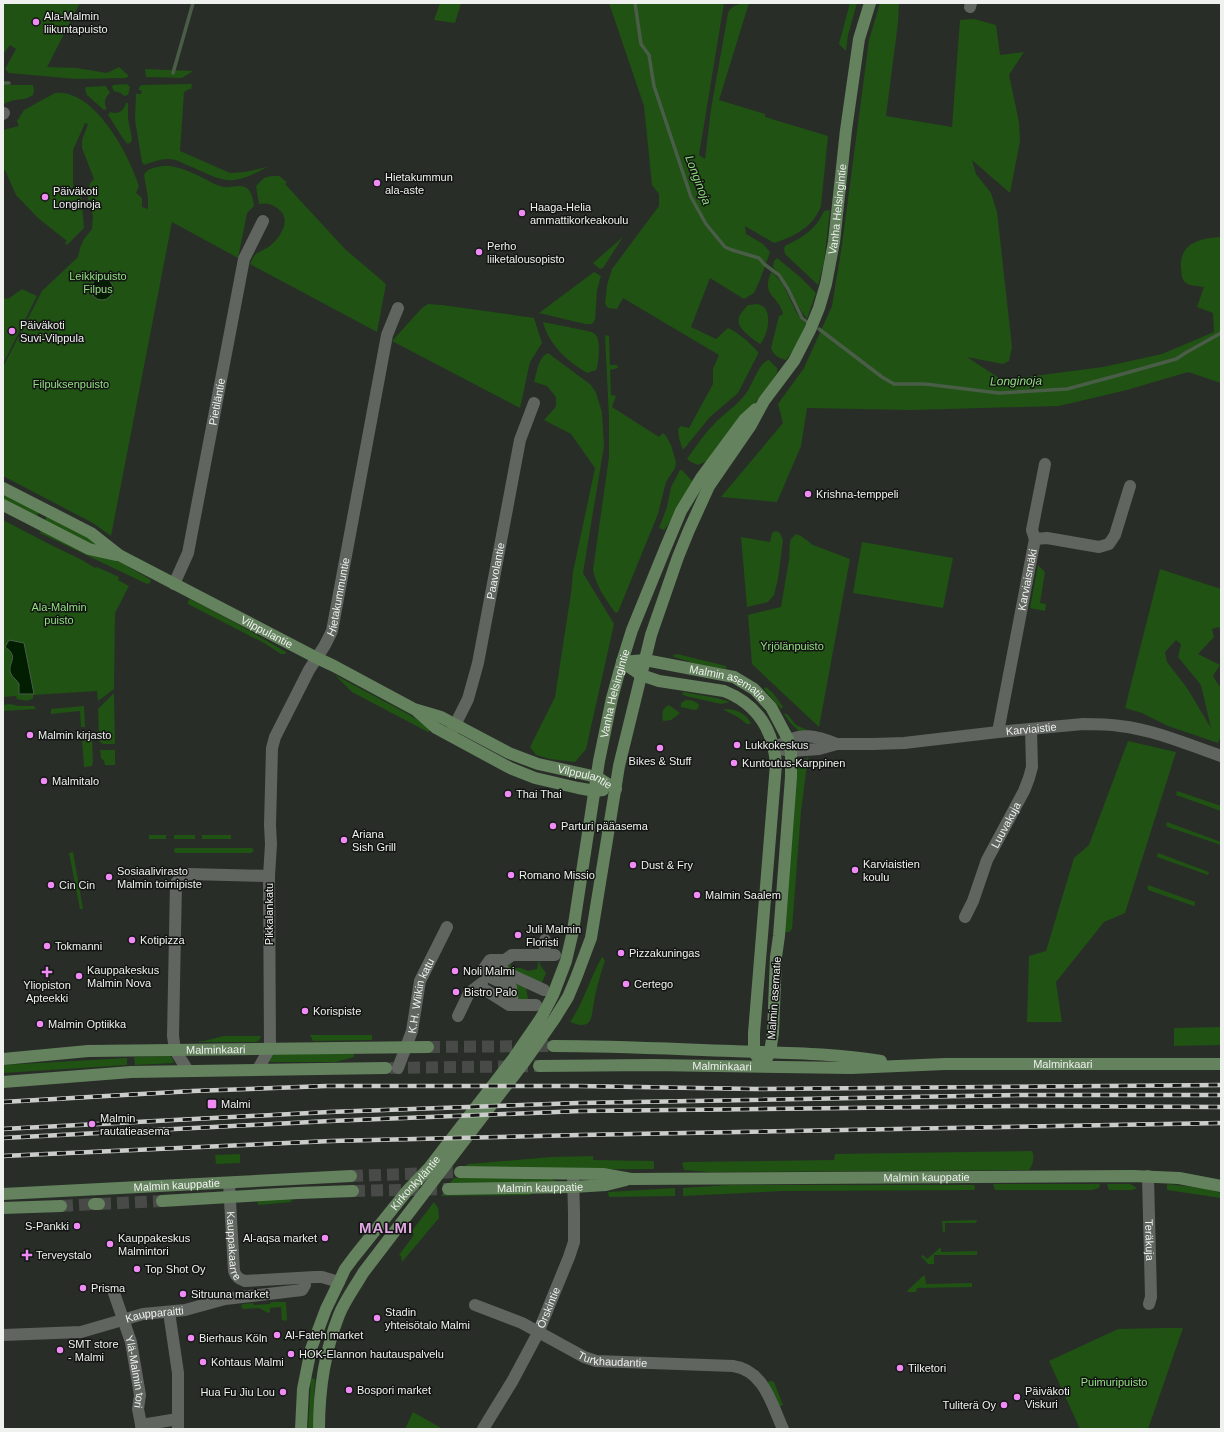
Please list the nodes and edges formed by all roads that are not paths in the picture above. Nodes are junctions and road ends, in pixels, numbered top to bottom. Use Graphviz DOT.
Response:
graph roads {
  1 [pos="870,3"];
  2 [pos="263,221"];
  3 [pos="398,308"];
  4 [pos="764,401"];
  5 [pos="534,403"];
  6 [pos="1045,464"];
  7 [pos="1130,486"];
  8 [pos="3,488"];
  9 [pos="3,505"];
  10 [pos="1035,539"];
  11 [pos="119,555"];
  12 [pos="174,584"];
  13 [pos="317,658"];
  14 [pos="645,660"];
  15 [pos="622,662"];
  16 [pos="641,675"];
  17 [pos="414,709"];
  18 [pos="456,725"];
  19 [pos="1031,729"];
  20 [pos="998,732"];
  21 [pos="449,736"];
  22 [pos="788,739"];
  23 [pos="838,744"];
  24 [pos="775,748"];
  25 [pos="791,751"];
  26 [pos="1221,756"];
  27 [pos="597,777"];
  28 [pos="616,789"];
  29 [pos="595,791"];
  30 [pos="268,876"];
  31 [pos="965,917"];
  32 [pos="447,927"];
  33 [pos="545,940"];
  34 [pos="490,974"];
  35 [pos="544,990"];
  36 [pos="536,1005"];
  37 [pos="513,1006"];
  38 [pos="458,1016"];
  39 [pos="541,1018"];
  40 [pos="555,1018"];
  41 [pos="428,1046"];
  42 [pos="553,1046"];
  43 [pos="406,1047"];
  44 [pos="270,1048"];
  45 [pos="175,1050"];
  46 [pos="754,1052"];
  47 [pos="770,1052"];
  48 [pos="3,1059"];
  49 [pos="1221,1064"];
  50 [pos="904,1065"];
  51 [pos="539,1066"];
  52 [pos="762,1066"];
  53 [pos="392,1068"];
  54 [pos="258,1069"];
  55 [pos="188,1071"];
  56 [pos="3,1082"];
  57 [pos="460,1172"];
  58 [pos="573,1174"];
  59 [pos="351,1176"];
  60 [pos="1148,1176"];
  61 [pos="631,1179"];
  62 [pos="228,1182"];
  63 [pos="1221,1186"];
  64 [pos="573,1187"];
  65 [pos="448,1189"];
  66 [pos="353,1191"];
  67 [pos="3,1194"];
  68 [pos="229,1197"];
  69 [pos="162,1201"];
  70 [pos="61,1206"];
  71 [pos="3,1208"];
  72 [pos="339,1282"];
  73 [pos="305,1285"];
  74 [pos="114,1293"];
  75 [pos="1149,1304"];
  76 [pos="475,1305"];
  77 [pos="169,1312"];
  78 [pos="124,1320"];
  79 [pos="538,1333"];
  80 [pos="3,1335"];
  81 [pos="178,1424"];
  82 [pos="142,1427"];
  83 [pos="301,1429"];
  84 [pos="319,1429"];
  85 [pos="483,1429"];
  86 [pos="783,1429"];
  1 -- 4 [label="main road, Vanha Helsingintie"];
  2 -- 12 [label="street, Pietiläntie"];
  3 -- 13 [label="street, Hietakummuntie"];
  4 -- 14 [label="main road, Vanha Helsingintie"];
  4 -- 15 [label="main road, Vanha Helsingintie"];
  5 -- 18 [label="street, Paavolantie"];
  6 -- 10 [label="street"];
  7 -- 10 [label="street, Karviaismäki"];
  8 -- 11 [label="main road, Vilppulantie"];
  9 -- 11 [label="main road, Vilppulantie"];
  10 -- 20 [label="street, Karviaismäki"];
  11 -- 12 [label="main road, Vilppulantie"];
  12 -- 13 [label="main road, Vilppulantie"];
  13 -- 17 [label="main road, Vilppulantie"];
  13 -- 30 [label="street, Hietakummuntie"];
  14 -- 15 [label="main road, Malmin asematie"];
  14 -- 16 [label="main road, Vanha Helsingintie"];
  14 -- 22 [label="main road, Malmin asematie"];
  15 -- 16 [label="main road, Malmin asematie"];
  15 -- 27 [label="main road, Vanha Helsingintie"];
  16 -- 24 [label="main road, Malmin asematie"];
  16 -- 28 [label="main road, Vanha Helsingintie"];
  17 -- 18 [label="main road, Vilppulantie"];
  17 -- 21 [label="main road, Vilppulantie"];
  18 -- 21 [label="street, Paavolantie"];
  18 -- 27 [label="main road, Vilppulantie"];
  19 -- 20 [label="street, Karviaistie"];
  19 -- 26 [label="street, Karviaistie"];
  19 -- 31 [label="street, Luuvakuja"];
  20 -- 23 [label="street, Karviaistie"];
  21 -- 29 [label="main road, Vilppulantie"];
  22 -- 23 [label="street, Karviaistie"];
  22 -- 24 [label="street, Karviaistie"];
  22 -- 25 [label="main road, Malmin asematie"];
  23 -- 25 [label="street, Karviaistie"];
  24 -- 25 [label="street, Karviaistie"];
  24 -- 46 [label="main road, Malmin asematie"];
  25 -- 47 [label="main road, Malmin asematie"];
  27 -- 28 [label="main road, Vilppulantie"];
  27 -- 29 [label="main road, Vanha Helsingintie"];
  28 -- 29 [label="main road, Vilppulantie"];
  28 -- 40 [label="main road, Vanha Helsingintie"];
  29 -- 39 [label="main road, Vanha Helsingintie"];
  30 -- 44 [label="street, Pikkalankatu"];
  30 -- 45 [label="street, Pikkalankatu"];
  32 -- 43 [label="street, K.H. Wiikin katu"];
  33 -- 34 [label="street"];
  34 -- 35 [label="street"];
  34 -- 37 [label="street"];
  34 -- 37 [label="street"];
  34 -- 38 [label="street"];
  36 -- 37 [label="street"];
  39 -- 72 [label="main road, Kirkonkyläntie"];
  40 -- 84 [label="main road, Kirkonkyläntie"];
  41 -- 43 [label="main road, Malminkaari"];
  42 -- 46 [label="main road, Malminkaari"];
  43 -- 44 [label="main road, Malminkaari"];
  43 -- 53 [label="street, K.H. Wiikin katu"];
  44 -- 45 [label="main road, Malminkaari"];
  44 -- 54 [label="street"];
  45 -- 48 [label="main road, Malminkaari"];
  45 -- 55 [label="street, Pikkalankatu"];
  46 -- 47 [label="main road, Malminkaari"];
  46 -- 52 [label="main road, Malmin asematie"];
  47 -- 50 [label="main road, Malminkaari"];
  47 -- 52 [label="main road, Malmin asematie"];
  49 -- 50 [label="main road, Malminkaari"];
  50 -- 52 [label="main road, Malminkaari"];
  51 -- 52 [label="main road, Malminkaari"];
  53 -- 54 [label="main road, Malminkaari"];
  54 -- 55 [label="main road, Malminkaari"];
  55 -- 56 [label="main road, Malminkaari"];
  57 -- 58 [label="main road, Malmin kauppatie"];
  58 -- 61 [label="main road, Malmin kauppatie"];
  58 -- 64 [label="street, Örskintie"];
  59 -- 62 [label="main road, Malmin kauppatie"];
  60 -- 61 [label="main road, Malmin kauppatie"];
  60 -- 63 [label="main road, Malmin kauppatie"];
  60 -- 75 [label="street, Teräkuja"];
  61 -- 64 [label="main road, Malmin kauppatie"];
  62 -- 67 [label="main road, Malmin kauppatie"];
  62 -- 68 [label="street, Kauppakaarre"];
  64 -- 65 [label="main road, Malmin kauppatie"];
  64 -- 79 [label="street, Örskintie"];
  66 -- 68 [label="main road, Malmin kauppatie"];
  68 -- 69 [label="main road, Malmin kauppatie"];
  68 -- 72 [label="street, Kauppakaarre"];
  70 -- 71 [label="main road"];
  72 -- 83 [label="main road, Kirkonkyläntie"];
  73 -- 77 [label="street, Kaupparaitti"];
  74 -- 78 [label="street, Ylä-Malmin tori"];
  76 -- 79 [label="street, Turkhaudantie"];
  77 -- 78 [label="street, Kaupparaitti"];
  77 -- 81 [label="street"];
  78 -- 80 [label="street, Kaupparaitti"];
  78 -- 82 [label="street, Ylä-Malmin tori"];
  79 -- 85 [label="street, Örskintie"];
  79 -- 86 [label="street, Turkhaudantie"];
  81 -- 82 [label="street"];
}
